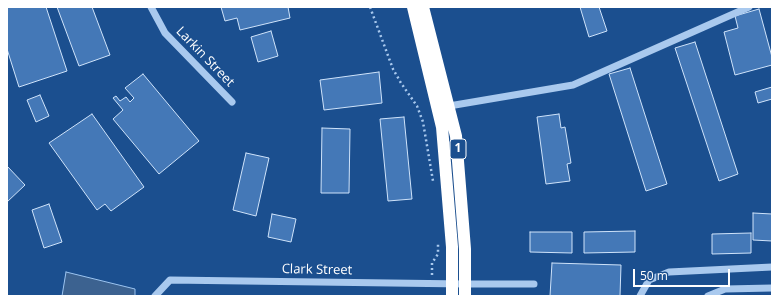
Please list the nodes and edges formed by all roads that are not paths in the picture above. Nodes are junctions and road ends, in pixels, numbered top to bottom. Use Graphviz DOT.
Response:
graph roads {
  1 [pos="151,7"];
  2 [pos="413,7"];
  3 [pos="423,7"];
  4 [pos="749,7"];
  5 [pos="232,102"];
  6 [pos="449,106"];
  7 [pos="772,267"];
  8 [pos="534,284"];
  9 [pos="772,288"];
  10 [pos="459,290"];
  11 [pos="155,296"];
  12 [pos="640,296"];
  13 [pos="708,296"];
  1 -- 5 [label="street, Larkin Street"];
  2 -- 10 [label="highway, 1"];
  3 -- 6 [label="highway, 1"];
  4 -- 6 [label="street"];
  6 -- 10 [label="highway, 1"];
  7 -- 12 [label="street"];
  8 -- 10 [label="street, Clark Street"];
  9 -- 13 [label="street"];
  10 -- 11 [label="street, Clark Street"];
}
